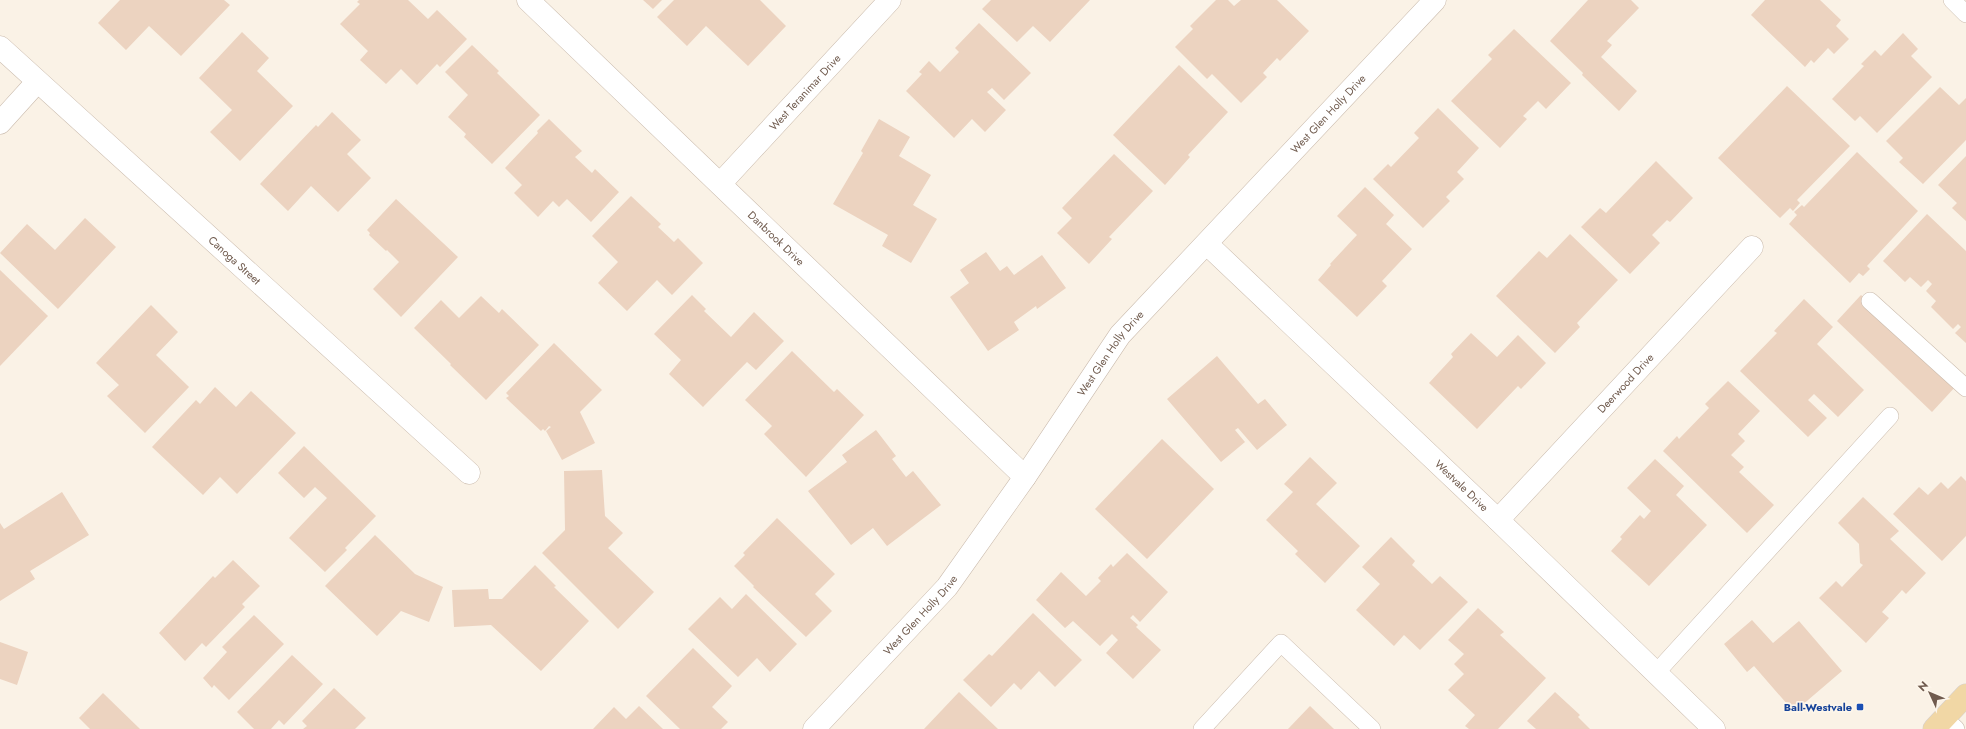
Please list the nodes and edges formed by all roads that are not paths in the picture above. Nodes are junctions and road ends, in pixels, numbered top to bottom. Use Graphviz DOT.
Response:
graph roads {
  1 [pos="528,0"];
  2 [pos="890,0"];
  3 [pos="1435,0"];
  4 [pos="1952,0"];
  5 [pos="1966,14"];
  6 [pos="0,47"];
  7 [pos="37,82"];
  8 [pos="0,123"];
  9 [pos="720,184"];
  10 [pos="1207,244"];
  11 [pos="1752,246"];
  12 [pos="1870,301"];
  13 [pos="1966,388"];
  14 [pos="1890,416"];
  15 [pos="469,474"];
  16 [pos="1025,477"];
  17 [pos="1498,520"];
  18 [pos="1656,673"];
  19 [pos="1966,695"];
  20 [pos="1945,725"];
  21 [pos="814,729"];
  22 [pos="1202,729"];
  23 [pos="1372,729"];
  24 [pos="1714,729"];
  1 -- 9 [label="street, Danbrook Drive"];
  2 -- 9 [label="street, West Teranimar Drive"];
  3 -- 10 [label="street, West Glen Holly Drive"];
  4 -- 5 [label="lane"];
  6 -- 7 [label="street, Canoga Street"];
  7 -- 8 [label="street"];
  7 -- 15 [label="street, Canoga Street"];
  9 -- 16 [label="street, Danbrook Drive"];
  10 -- 16 [label="street, West Glen Holly Drive"];
  10 -- 17 [label="street, Westvale Drive"];
  11 -- 17 [label="street, Deerwood Drive"];
  12 -- 13 [label="lane"];
  14 -- 18 [label="lane"];
  16 -- 21 [label="street, West Glen Holly Drive"];
  17 -- 18 [label="street, Westvale Drive"];
  18 -- 24 [label="street, Westvale Drive"];
  19 -- 20 [label="main road"];
  22 -- 23 [label="lane"];
}
